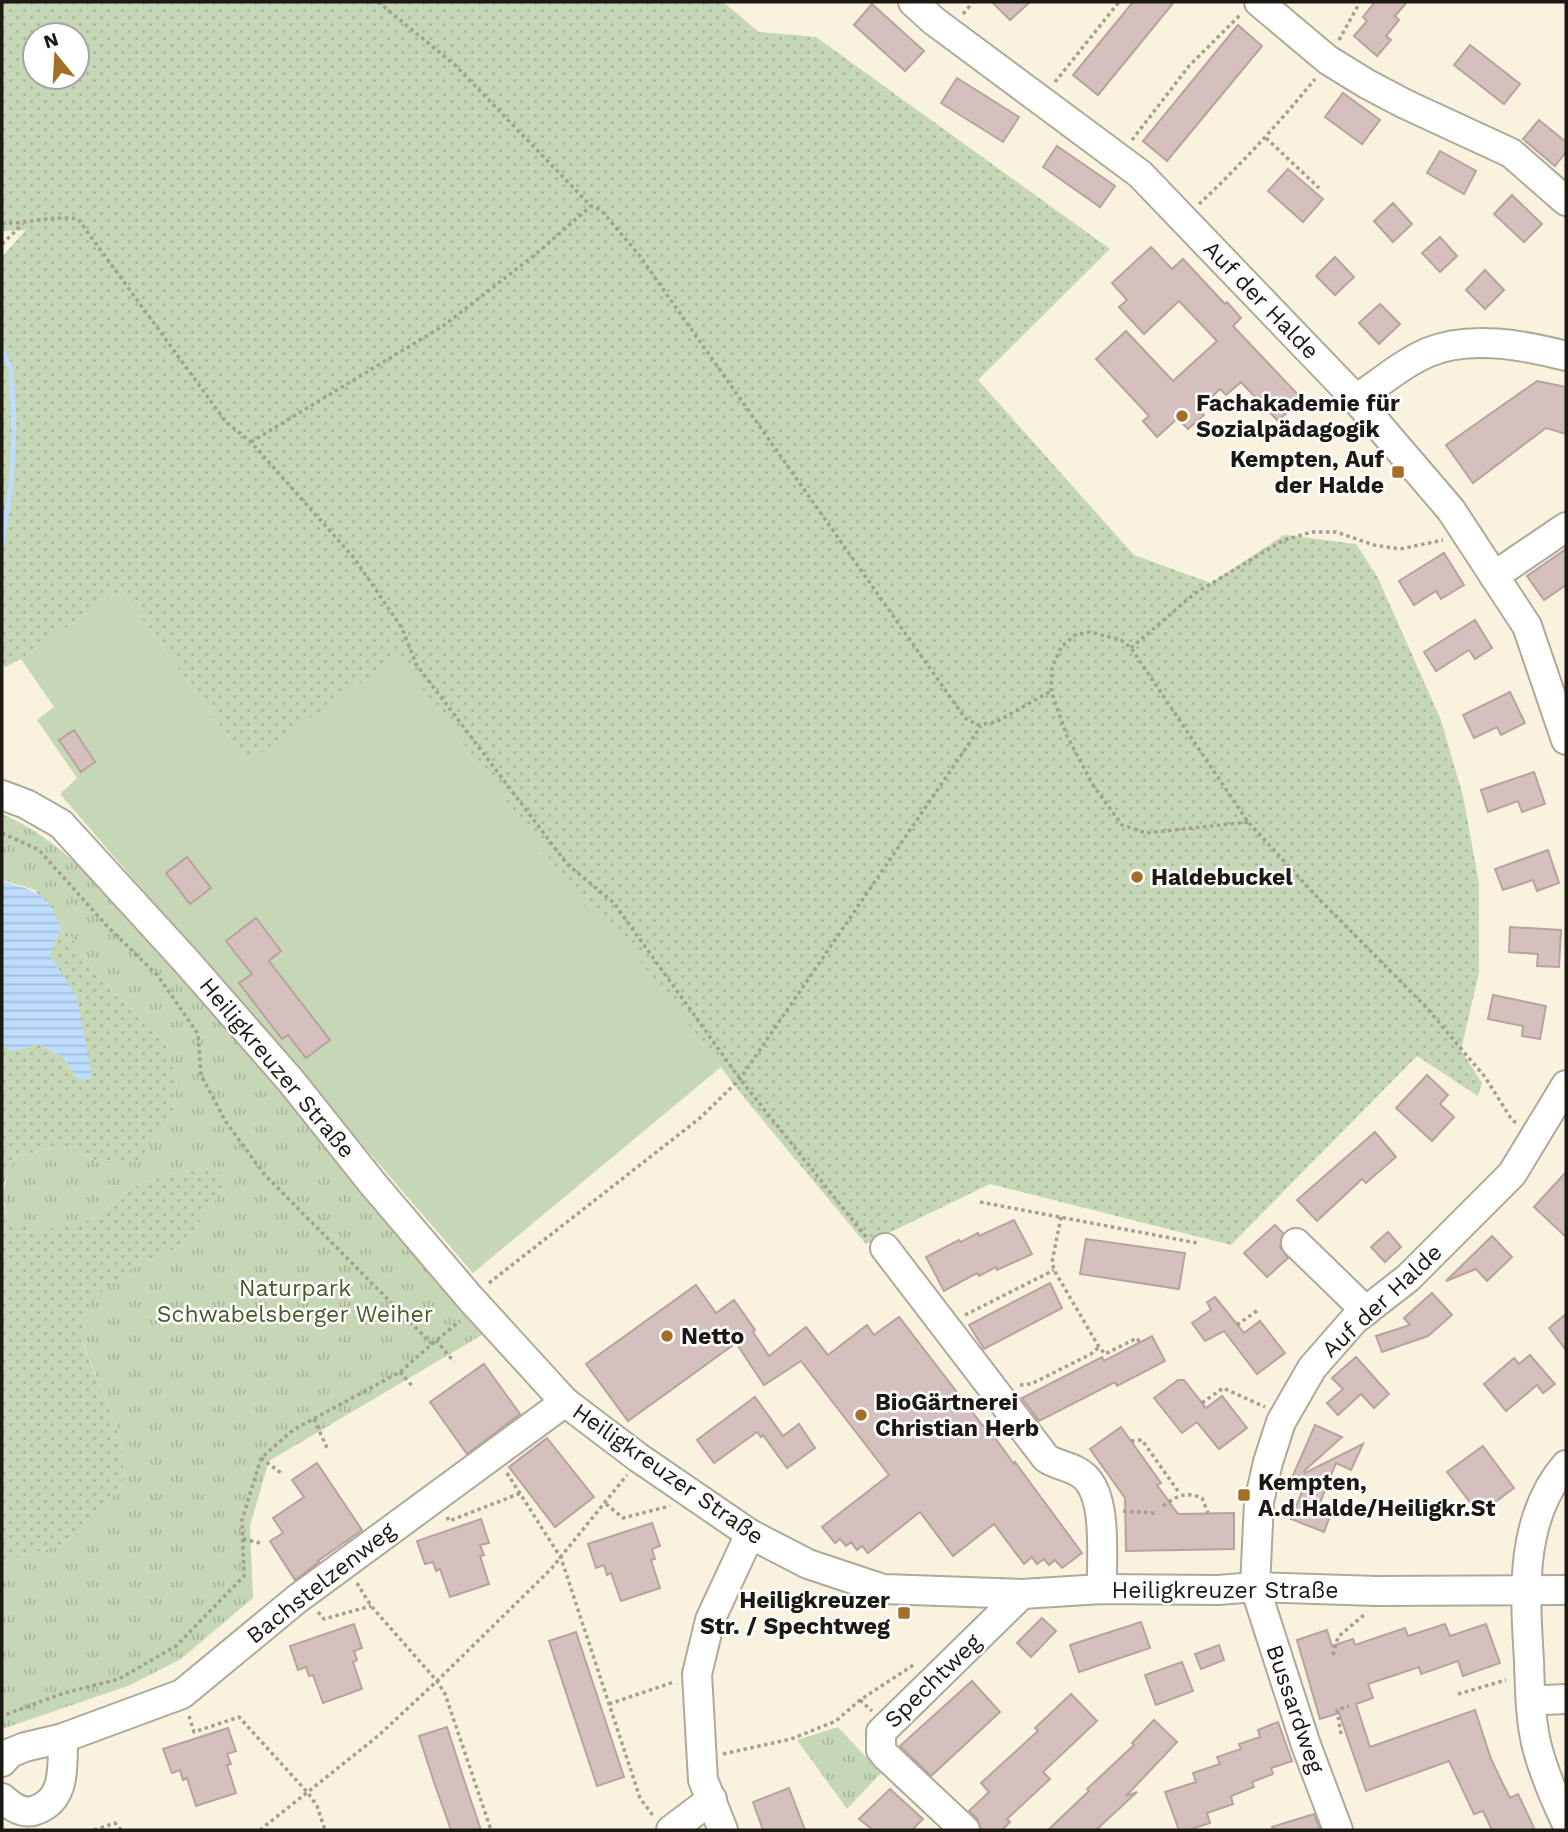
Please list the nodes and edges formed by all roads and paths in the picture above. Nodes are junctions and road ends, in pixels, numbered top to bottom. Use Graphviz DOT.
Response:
graph roads {
  1 [pos="378,2"];
  2 [pos="913,2"];
  3 [pos="1119,2"];
  4 [pos="1360,2"];
  5 [pos="1249,8"];
  6 [pos="1324,67"];
  7 [pos="1042,100"];
  8 [pos="1266,138"];
  9 [pos="1118,157"];
  10 [pos="1319,188"];
  11 [pos="1566,201"];
  12 [pos="591,206"];
  13 [pos="1184,219"];
  14 [pos="2,223"];
  15 [pos="23,224"];
  16 [pos="2,244"];
  17 [pos="1566,356"];
  18 [pos="1356,399"];
  19 [pos="251,442"];
  20 [pos="1566,527"];
  21 [pos="1464,530"];
  22 [pos="1494,576"];
  23 [pos="1131,648"];
  24 [pos="1051,691"];
  25 [pos="982,724"];
  26 [pos="1566,740"];
  27 [pos="2,795"];
  28 [pos="1248,822"];
  29 [pos="2,833"];
  30 [pos="740,1079"];
  31 [pos="1566,1085"];
  32 [pos="1535,1135"];
  33 [pos="980,1202"];
  34 [pos="1061,1217"];
  35 [pos="1197,1243"];
  36 [pos="1296,1243"];
  37 [pos="885,1248"];
  38 [pos="1054,1270"];
  39 [pos="481,1297"];
  40 [pos="1258,1310"];
  41 [pos="1366,1311"];
  42 [pos="1237,1325"];
  43 [pos="944,1326"];
  44 [pos="434,1342"];
  45 [pos="1140,1343"];
  46 [pos="1099,1347"];
  47 [pos="454,1362"];
  48 [pos="400,1372"];
  49 [pos="1014,1385"];
  50 [pos="414,1388"];
  51 [pos="565,1402"];
  52 [pos="1202,1403"];
  53 [pos="1284,1416"];
  54 [pos="314,1419"];
  55 [pos="1131,1441"];
  56 [pos="327,1448"];
  57 [pos="493,1453"];
  58 [pos="261,1458"];
  59 [pos="639,1458"];
  60 [pos="1566,1465"];
  61 [pos="281,1473"];
  62 [pos="689,1492"];
  63 [pos="521,1493"];
  64 [pos="438,1494"];
  65 [pos="1180,1494"];
  66 [pos="606,1504"];
  67 [pos="1163,1506"];
  68 [pos="1100,1510"];
  69 [pos="1157,1510"];
  70 [pos="1208,1513"];
  71 [pos="750,1534"];
  72 [pos="243,1539"];
  73 [pos="260,1543"];
  74 [pos="561,1558"];
  75 [pos="345,1563"];
  76 [pos="1255,1587"];
  77 [pos="1102,1589"];
  78 [pos="1525,1590"];
  79 [pos="1566,1590"];
  80 [pos="1376,1591"];
  81 [pos="303,1594"];
  82 [pos="1022,1594"];
  83 [pos="370,1606"];
  84 [pos="1333,1655"];
  85 [pos="925,1659"];
  86 [pos="1529,1673"];
  87 [pos="697,1674"];
  88 [pos="437,1681"];
  89 [pos="181,1694"];
  90 [pos="1458,1694"];
  91 [pos="609,1704"];
  92 [pos="1349,1706"];
  93 [pos="2,1716"];
  94 [pos="1342,1734"];
  95 [pos="63,1738"];
  96 [pos="701,1758"];
  97 [pos="2,1762"];
  98 [pos="308,1793"];
  99 [pos="2,1798"];
  100 [pos="712,1799"];
  101 [pos="1566,1822"];
  102 [pos="663,1825"];
  103 [pos="94,1830"];
  104 [pos="121,1830"];
  105 [pos="260,1830"];
  106 [pos="325,1830"];
  107 [pos="491,1830"];
  108 [pos="723,1830"];
  109 [pos="965,1830"];
  110 [pos="1338,1830"];
  1 -- 12 [label="path"];
  2 -- 7 [label="street, Auf der Halde"];
  3 -- 7 [label="path"];
  4 -- 6 [label="path"];
  5 -- 6 [label="street"];
  5 -- 9 [label="path"];
  6 -- 8 [label="path"];
  6 -- 11 [label="street"];
  7 -- 9 [label="street, Auf der Halde"];
  8 -- 10 [label="path"];
  8 -- 13 [label="path"];
  9 -- 13 [label="street, Auf der Halde"];
  12 -- 19 [label="path"];
  12 -- 25 [label="path"];
  13 -- 18 [label="street, Auf der Halde"];
  14 -- 15 [label="path"];
  15 -- 16 [label="path"];
  15 -- 19 [label="path"];
  17 -- 18 [label="street"];
  18 -- 21 [label="street, Auf der Halde"];
  19 -- 30 [label="path"];
  20 -- 22 [label="street"];
  21 -- 22 [label="street, Auf der Halde"];
  21 -- 23 [label="path"];
  22 -- 26 [label="street, Auf der Halde"];
  23 -- 24 [label="path"];
  23 -- 28 [label="path"];
  24 -- 25 [label="path"];
  24 -- 28 [label="path"];
  25 -- 30 [label="path"];
  27 -- 39 [label="street, Heiligkreuzer Straße"];
  28 -- 32 [label="path"];
  29 -- 44 [label="path"];
  30 -- 37 [label="path"];
  30 -- 39 [label="path"];
  31 -- 32 [label="street, Auf der Halde"];
  32 -- 41 [label="street, Auf der Halde"];
  33 -- 34 [label="path"];
  34 -- 35 [label="path"];
  34 -- 38 [label="path"];
  36 -- 41 [label="street"];
  37 -- 43 [label="street"];
  38 -- 43 [label="path"];
  38 -- 46 [label="path"];
  39 -- 44 [label="path"];
  39 -- 51 [label="street, Heiligkreuzer Straße"];
  40 -- 42 [label="path"];
  41 -- 53 [label="street, Auf der Halde"];
  43 -- 68 [label="street"];
  44 -- 47 [label="path"];
  44 -- 48 [label="path"];
  45 -- 46 [label="path"];
  46 -- 49 [label="path"];
  48 -- 50 [label="path"];
  48 -- 54 [label="path"];
  51 -- 57 [label="street, Bachstelzenweg"];
  51 -- 59 [label="street, Heiligkreuzer Straße"];
  52 -- 53 [label="path"];
  53 -- 76 [label="street, Auf der Halde"];
  54 -- 56 [label="path"];
  54 -- 58 [label="path"];
  55 -- 65 [label="path"];
  57 -- 63 [label="path"];
  57 -- 64 [label="street, Bachstelzenweg"];
  58 -- 61 [label="path"];
  58 -- 72 [label="path"];
  59 -- 62 [label="street, Heiligkreuzer Straße"];
  59 -- 66 [label="path"];
  60 -- 78 [label="street"];
  62 -- 66 [label="path"];
  62 -- 71 [label="street, Heiligkreuzer Straße"];
  63 -- 64 [label="path"];
  63 -- 74 [label="path"];
  64 -- 75 [label="street, Bachstelzenweg"];
  65 -- 67 [label="path"];
  65 -- 70 [label="path"];
  66 -- 74 [label="path"];
  68 -- 69 [label="path"];
  68 -- 77 [label="street"];
  71 -- 82 [label="street, Heiligkreuzer Straße"];
  71 -- 87 [label="street"];
  72 -- 73 [label="path"];
  72 -- 93 [label="path"];
  74 -- 88 [label="path"];
  74 -- 91 [label="path"];
  75 -- 81 [label="street, Bachstelzenweg"];
  75 -- 83 [label="path"];
  76 -- 77 [label="street, Heiligkreuzer Straße"];
  76 -- 80 [label="street, Heiligkreuzer Straße"];
  76 -- 110 [label="street, Bussardweg"];
  77 -- 82 [label="street, Heiligkreuzer Straße"];
  78 -- 79 [label="street, Heiligkreuzer Straße"];
  78 -- 80 [label="street, Heiligkreuzer Straße"];
  78 -- 86 [label="street"];
  80 -- 84 [label="path"];
  81 -- 83 [label="path"];
  81 -- 89 [label="street, Bachstelzenweg"];
  82 -- 109 [label="street, Spechtweg"];
  83 -- 88 [label="path"];
  85 -- 96 [label="path"];
  86 -- 90 [label="path"];
  86 -- 101 [label="street"];
  87 -- 91 [label="path"];
  87 -- 96 [label="street"];
  88 -- 98 [label="path"];
  88 -- 107 [label="path"];
  89 -- 95 [label="street, Bachstelzenweg"];
  89 -- 98 [label="path"];
  91 -- 102 [label="path"];
  92 -- 94 [label="path"];
  95 -- 97 [label="street, Bachstelzenweg"];
  95 -- 99 [label="street"];
  96 -- 100 [label="street"];
  98 -- 105 [label="path"];
  98 -- 106 [label="path"];
  100 -- 102 [label="street"];
  100 -- 108 [label="street"];
  103 -- 104 [label="path"];
}
